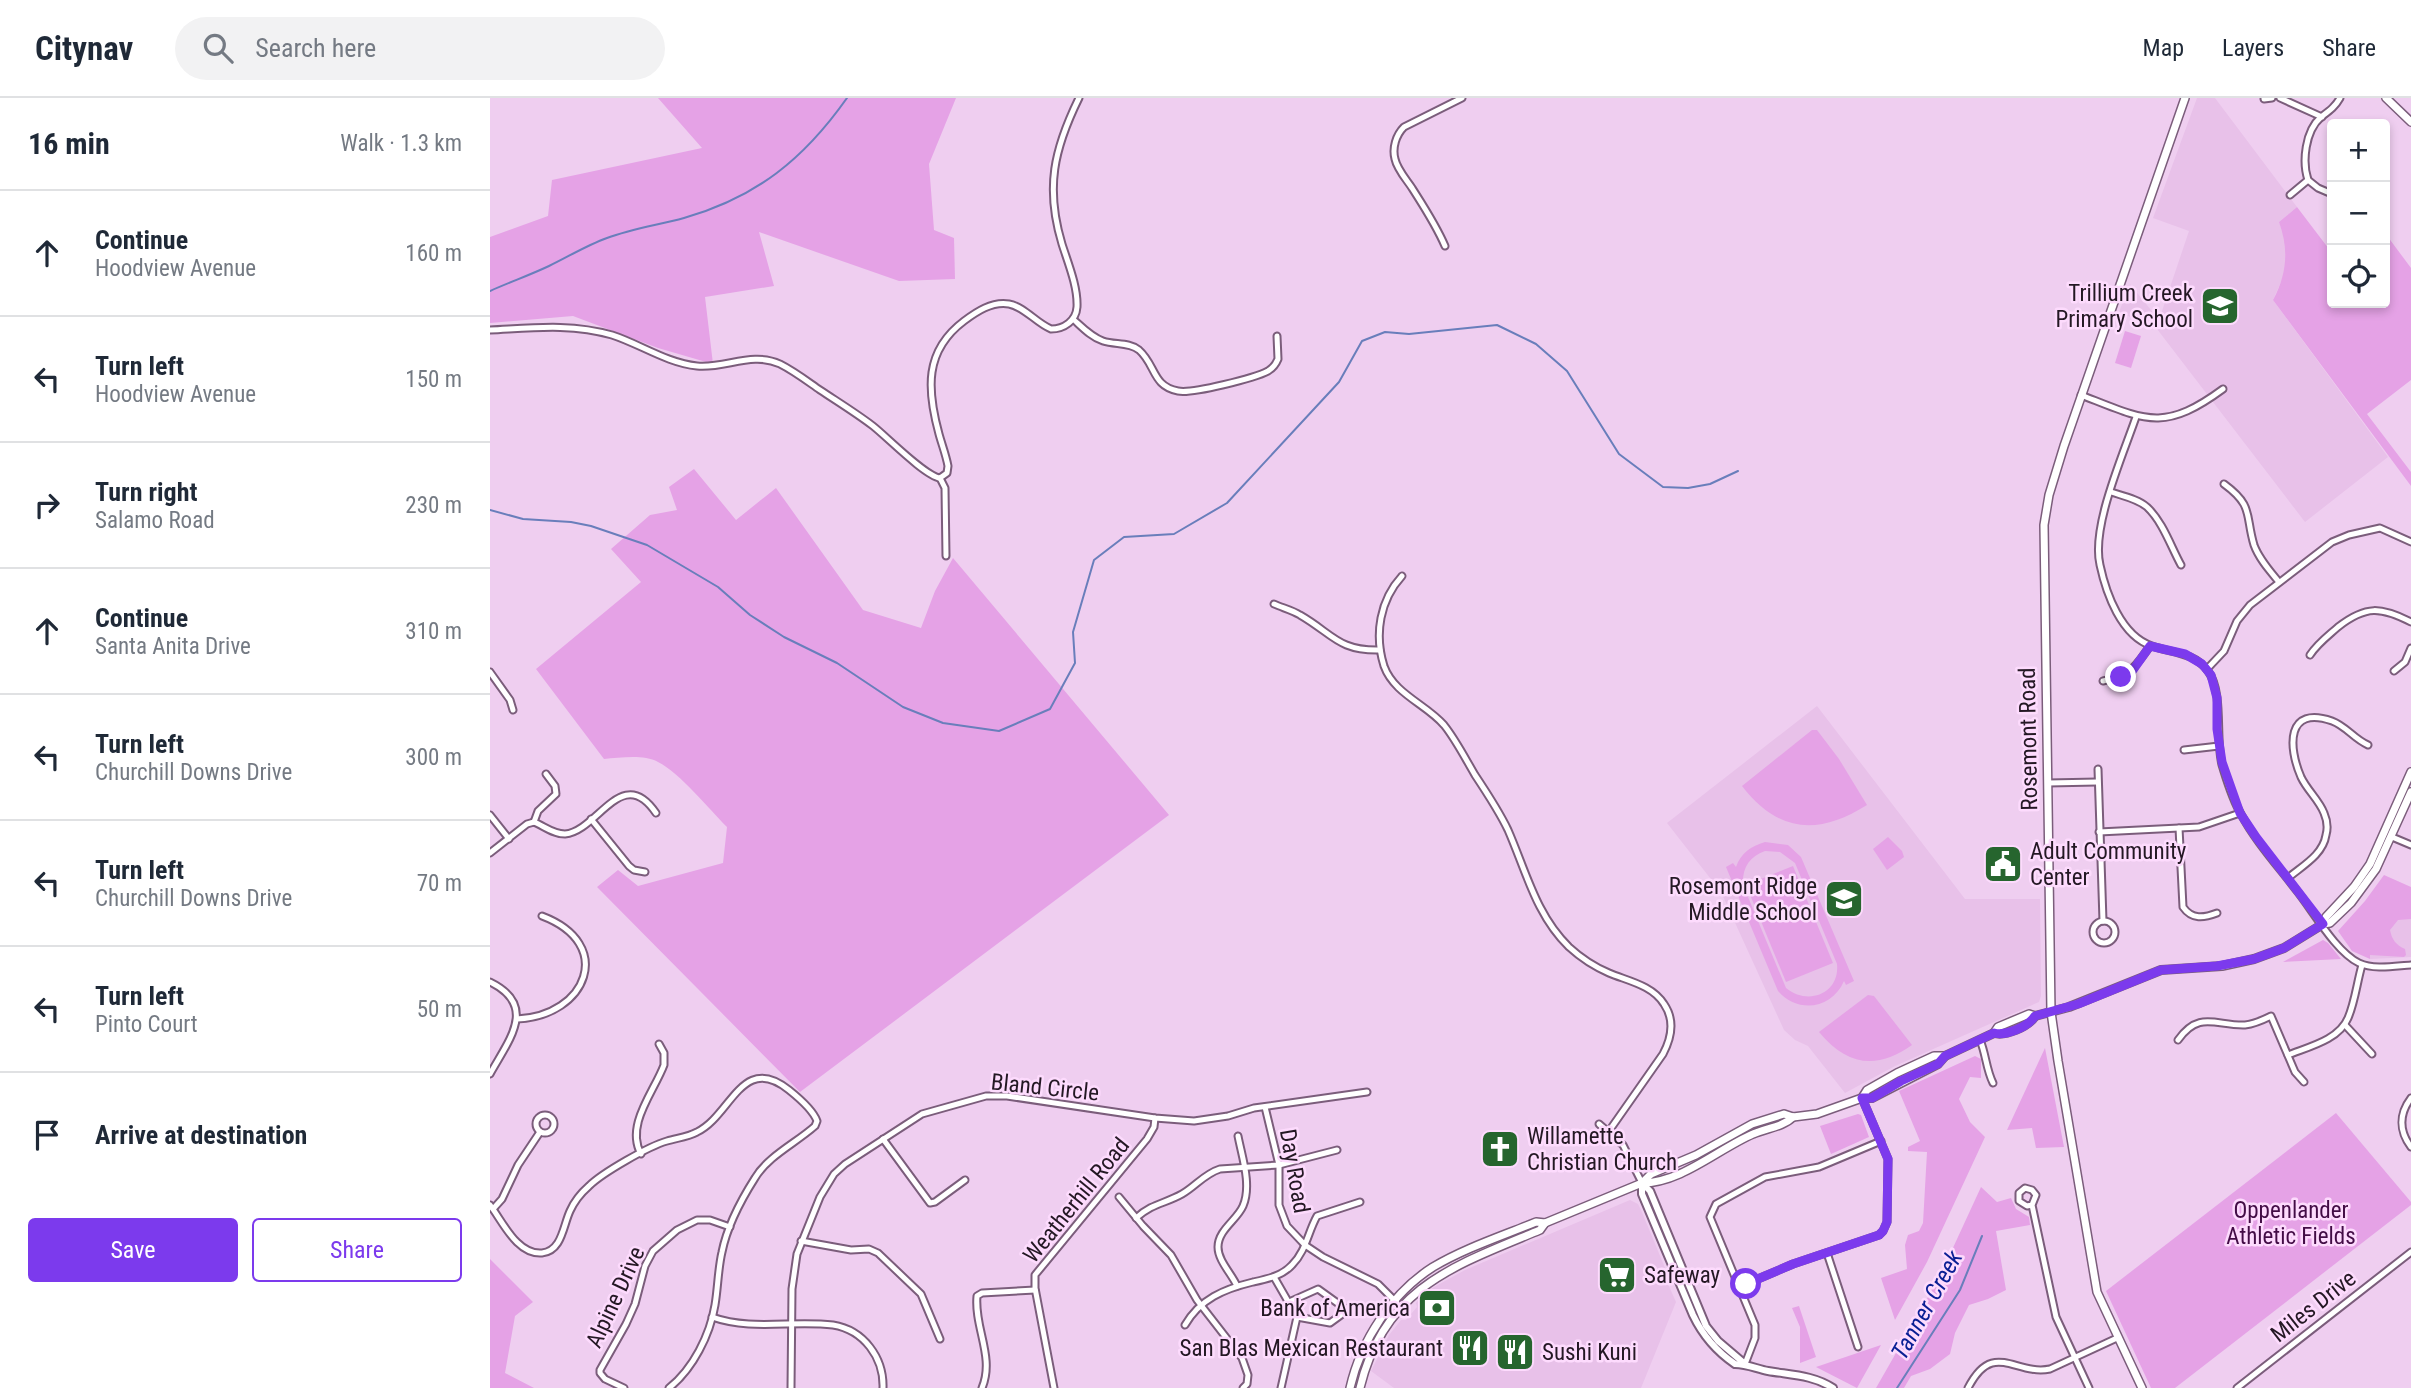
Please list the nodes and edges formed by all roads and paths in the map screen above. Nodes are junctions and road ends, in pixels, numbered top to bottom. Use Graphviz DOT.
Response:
graph roads {
  1 [pos="1079,98"];
  2 [pos="1462,98"];
  3 [pos="2185,98"];
  4 [pos="2272,98"];
  5 [pos="2280,98"];
  6 [pos="2340,98"];
  7 [pos="2386,98"];
  8 [pos="2264,99"];
  9 [pos="2322,117"];
  10 [pos="2411,122"];
  11 [pos="2308,180"];
  12 [pos="2327,192"];
  13 [pos="2290,195"];
  14 [pos="1445,246"];
  15 [pos="1073,319"];
  16 [pos="490,330"];
  17 [pos="1278,336"];
  18 [pos="2223,389"];
  19 [pos="2081,395"];
  20 [pos="2136,417"];
  21 [pos="940,478"];
  22 [pos="2224,484"];
  23 [pos="2111,492"];
  24 [pos="2411,542"];
  25 [pos="946,556"];
  26 [pos="2181,565"];
  27 [pos="1402,576"];
  28 [pos="2279,582"];
  29 [pos="1274,604"];
  30 [pos="2411,622"];
  31 [pos="2150,646"];
  32 [pos="2411,648"];
  33 [pos="1381,650"];
  34 [pos="2310,655"];
  35 [pos="2207,669"];
  36 [pos="2394,671"];
  37 [pos="490,672"];
  38 [pos="2103,681"];
  39 [pos="513,710"];
  40 [pos="2368,745"];
  41 [pos="2219,746"];
  42 [pos="2184,750"];
  43 [pos="2098,769"];
  44 [pos="2411,772"];
  45 [pos="545,774"];
  46 [pos="2097,782"];
  47 [pos="2048,783"];
  48 [pos="2411,792"];
  49 [pos="656,813"];
  50 [pos="2240,813"];
  51 [pos="490,815"];
  52 [pos="591,819"];
  53 [pos="534,822"];
  54 [pos="2179,828"];
  55 [pos="2099,832"];
  56 [pos="2392,837"];
  57 [pos="509,839"];
  58 [pos="2411,845"];
  59 [pos="490,853"];
  60 [pos="645,872"];
  61 [pos="2288,878"];
  62 [pos="2217,913"];
  63 [pos="542,916"];
  64 [pos="2103,921"];
  65 [pos="2323,924"];
  66 [pos="2362,965"];
  67 [pos="2411,965"];
  68 [pos="490,982"];
  69 [pos="2051,1012"];
  70 [pos="517,1019"];
  71 [pos="2345,1025"];
  72 [pos="1980,1040"];
  73 [pos="2178,1040"];
  74 [pos="659,1044"];
  75 [pos="2372,1054"];
  76 [pos="2288,1055"];
  77 [pos="490,1074"];
  78 [pos="2304,1082"];
  79 [pos="1993,1083"];
  80 [pos="1367,1092"];
  81 [pos="1862,1098"];
  82 [pos="2411,1098"];
  83 [pos="1265,1107"];
  84 [pos="1154,1118"];
  85 [pos="1599,1124"];
  86 [pos="1609,1131"];
  87 [pos="540,1132"];
  88 [pos="1238,1136"];
  89 [pos="883,1139"];
  90 [pos="1881,1141"];
  91 [pos="2411,1147"];
  92 [pos="1337,1150"];
  93 [pos="641,1154"];
  94 [pos="1279,1165"];
  95 [pos="1245,1169"];
  96 [pos="965,1180"];
  97 [pos="1642,1183"];
  98 [pos="1119,1197"];
  99 [pos="1360,1202"];
  100 [pos="2032,1205"];
  101 [pos="492,1207"];
  102 [pos="1136,1218"];
  103 [pos="730,1227"];
  104 [pos="801,1241"];
  105 [pos="1305,1245"];
  106 [pos="2411,1252"];
  107 [pos="1826,1254"];
  108 [pos="1274,1277"];
  109 [pos="1237,1286"];
  110 [pos="1739,1287"];
  111 [pos="1035,1290"];
  112 [pos="1289,1302"];
  113 [pos="1399,1304"];
  114 [pos="1201,1305"];
  115 [pos="712,1317"];
  116 [pos="1297,1317"];
  117 [pos="792,1325"];
  118 [pos="1185,1325"];
  119 [pos="2118,1338"];
  120 [pos="940,1339"];
  121 [pos="1858,1347"];
  122 [pos="2075,1358"];
  123 [pos="1745,1364"];
  124 [pos="624,1388"];
  125 [pos="669,1388"];
  126 [pos="791,1388"];
  127 [pos="883,1388"];
  128 [pos="982,1388"];
  129 [pos="1054,1388"];
  130 [pos="1243,1388"];
  131 [pos="1281,1388"];
  132 [pos="1350,1388"];
  133 [pos="1360,1388"];
  134 [pos="1833,1388"];
  135 [pos="1968,1388"];
  136 [pos="2089,1388"];
  137 [pos="2142,1388"];
  138 [pos="2237,1388"];
  1 -- 15 [label="street"];
  2 -- 14 [label="street"];
  3 -- 19 [label="main road, Rosemont Road"];
  4 -- 8 [label="street"];
  5 -- 9 [label="street"];
  6 -- 9 [label="street"];
  7 -- 10 [label="main road"];
  9 -- 11 [label="street"];
  11 -- 12 [label="street"];
  11 -- 13 [label="street"];
  15 -- 17 [label="street"];
  15 -- 21 [label="street"];
  16 -- 21 [label="street"];
  18 -- 20 [label="street"];
  19 -- 20 [label="street"];
  19 -- 47 [label="main road, Rosemont Road"];
  20 -- 23 [label="street"];
  21 -- 25 [label="street"];
  22 -- 28 [label="street"];
  23 -- 26 [label="street"];
  23 -- 31 [label="street"];
  24 -- 28 [label="street"];
  27 -- 33 [label="street"];
  28 -- 35 [label="street"];
  29 -- 33 [label="street"];
  30 -- 34 [label="street"];
  31 -- 35 [label="street"];
  31 -- 38 [label="street"];
  32 -- 36 [label="street"];
  33 -- 86 [label="street"];
  35 -- 41 [label="street"];
  37 -- 39 [label="street"];
  40 -- 61 [label="street"];
  41 -- 42 [label="street"];
  41 -- 50 [label="street"];
  43 -- 46 [label="street"];
  44 -- 65 [label="main road"];
  45 -- 53 [label="street"];
  46 -- 47 [label="street"];
  46 -- 55 [label="street"];
  47 -- 69 [label="main road, Rosemont Road"];
  48 -- 56 [label="main road"];
  49 -- 52 [label="street"];
  50 -- 54 [label="street"];
  50 -- 61 [label="street"];
  51 -- 57 [label="street"];
  52 -- 53 [label="street"];
  52 -- 60 [label="street"];
  53 -- 57 [label="street"];
  54 -- 55 [label="street"];
  54 -- 62 [label="street"];
  55 -- 64 [label="street"];
  56 -- 58 [label="street"];
  56 -- 65 [label="main road"];
  57 -- 59 [label="street"];
  61 -- 65 [label="street"];
  63 -- 70 [label="street"];
  64 -- 64 [label="street"];
  65 -- 66 [label="street"];
  65 -- 69 [label="main road"];
  66 -- 67 [label="street"];
  66 -- 71 [label="street"];
  68 -- 70 [label="street"];
  69 -- 72 [label="main road"];
  69 -- 119 [label="main road, Rosemont Road"];
  70 -- 77 [label="street"];
  71 -- 75 [label="street"];
  71 -- 76 [label="street"];
  72 -- 79 [label="street"];
  72 -- 81 [label="main road"];
  73 -- 76 [label="street"];
  74 -- 93 [label="street"];
  76 -- 78 [label="street"];
  80 -- 83 [label="street, Bland Circle"];
  81 -- 90 [label="street"];
  81 -- 97 [label="main road"];
  82 -- 91 [label="street"];
  83 -- 84 [label="street, Bland Circle"];
  83 -- 94 [label="street, Day Road"];
  84 -- 89 [label="street, Bland Circle"];
  84 -- 111 [label="street, Weatherhill Road"];
  85 -- 86 [label="street"];
  86 -- 97 [label="street"];
  87 -- 101 [label="street"];
  88 -- 95 [label="street"];
  89 -- 96 [label="street"];
  89 -- 104 [label="street, Bland Circle"];
  90 -- 107 [label="street"];
  90 -- 110 [label="street"];
  92 -- 94 [label="street"];
  93 -- 101 [label="street"];
  93 -- 103 [label="street"];
  94 -- 95 [label="street"];
  94 -- 105 [label="street, Day Road"];
  95 -- 102 [label="street"];
  95 -- 109 [label="street"];
  97 -- 113 [label="main road"];
  97 -- 123 [label="street"];
  98 -- 102 [label="street"];
  99 -- 105 [label="street"];
  100 -- 122 [label="street"];
  102 -- 114 [label="street"];
  103 -- 115 [label="street"];
  103 -- 124 [label="street, Alpine Drive"];
  104 -- 117 [label="street, Bland Circle"];
  104 -- 120 [label="street"];
  105 -- 108 [label="street"];
  105 -- 113 [label="street, Day Road"];
  106 -- 138 [label="street, Miles Drive"];
  107 -- 110 [label="street"];
  107 -- 121 [label="street"];
  108 -- 109 [label="street"];
  108 -- 112 [label="street"];
  109 -- 114 [label="street"];
  110 -- 123 [label="street"];
  111 -- 128 [label="street"];
  111 -- 129 [label="street, Weatherhill Road"];
  112 -- 116 [label="street"];
  112 -- 116 [label="street"];
  113 -- 132 [label="main road"];
  113 -- 133 [label="main road"];
  114 -- 118 [label="street"];
  114 -- 130 [label="street"];
  115 -- 117 [label="street"];
  115 -- 125 [label="street"];
  116 -- 131 [label="street"];
  117 -- 126 [label="street, Bland Circle"];
  117 -- 127 [label="street"];
  119 -- 122 [label="street"];
  119 -- 137 [label="main road, Rosemont Road"];
  122 -- 135 [label="street"];
  122 -- 136 [label="street"];
  123 -- 134 [label="street"];
}
